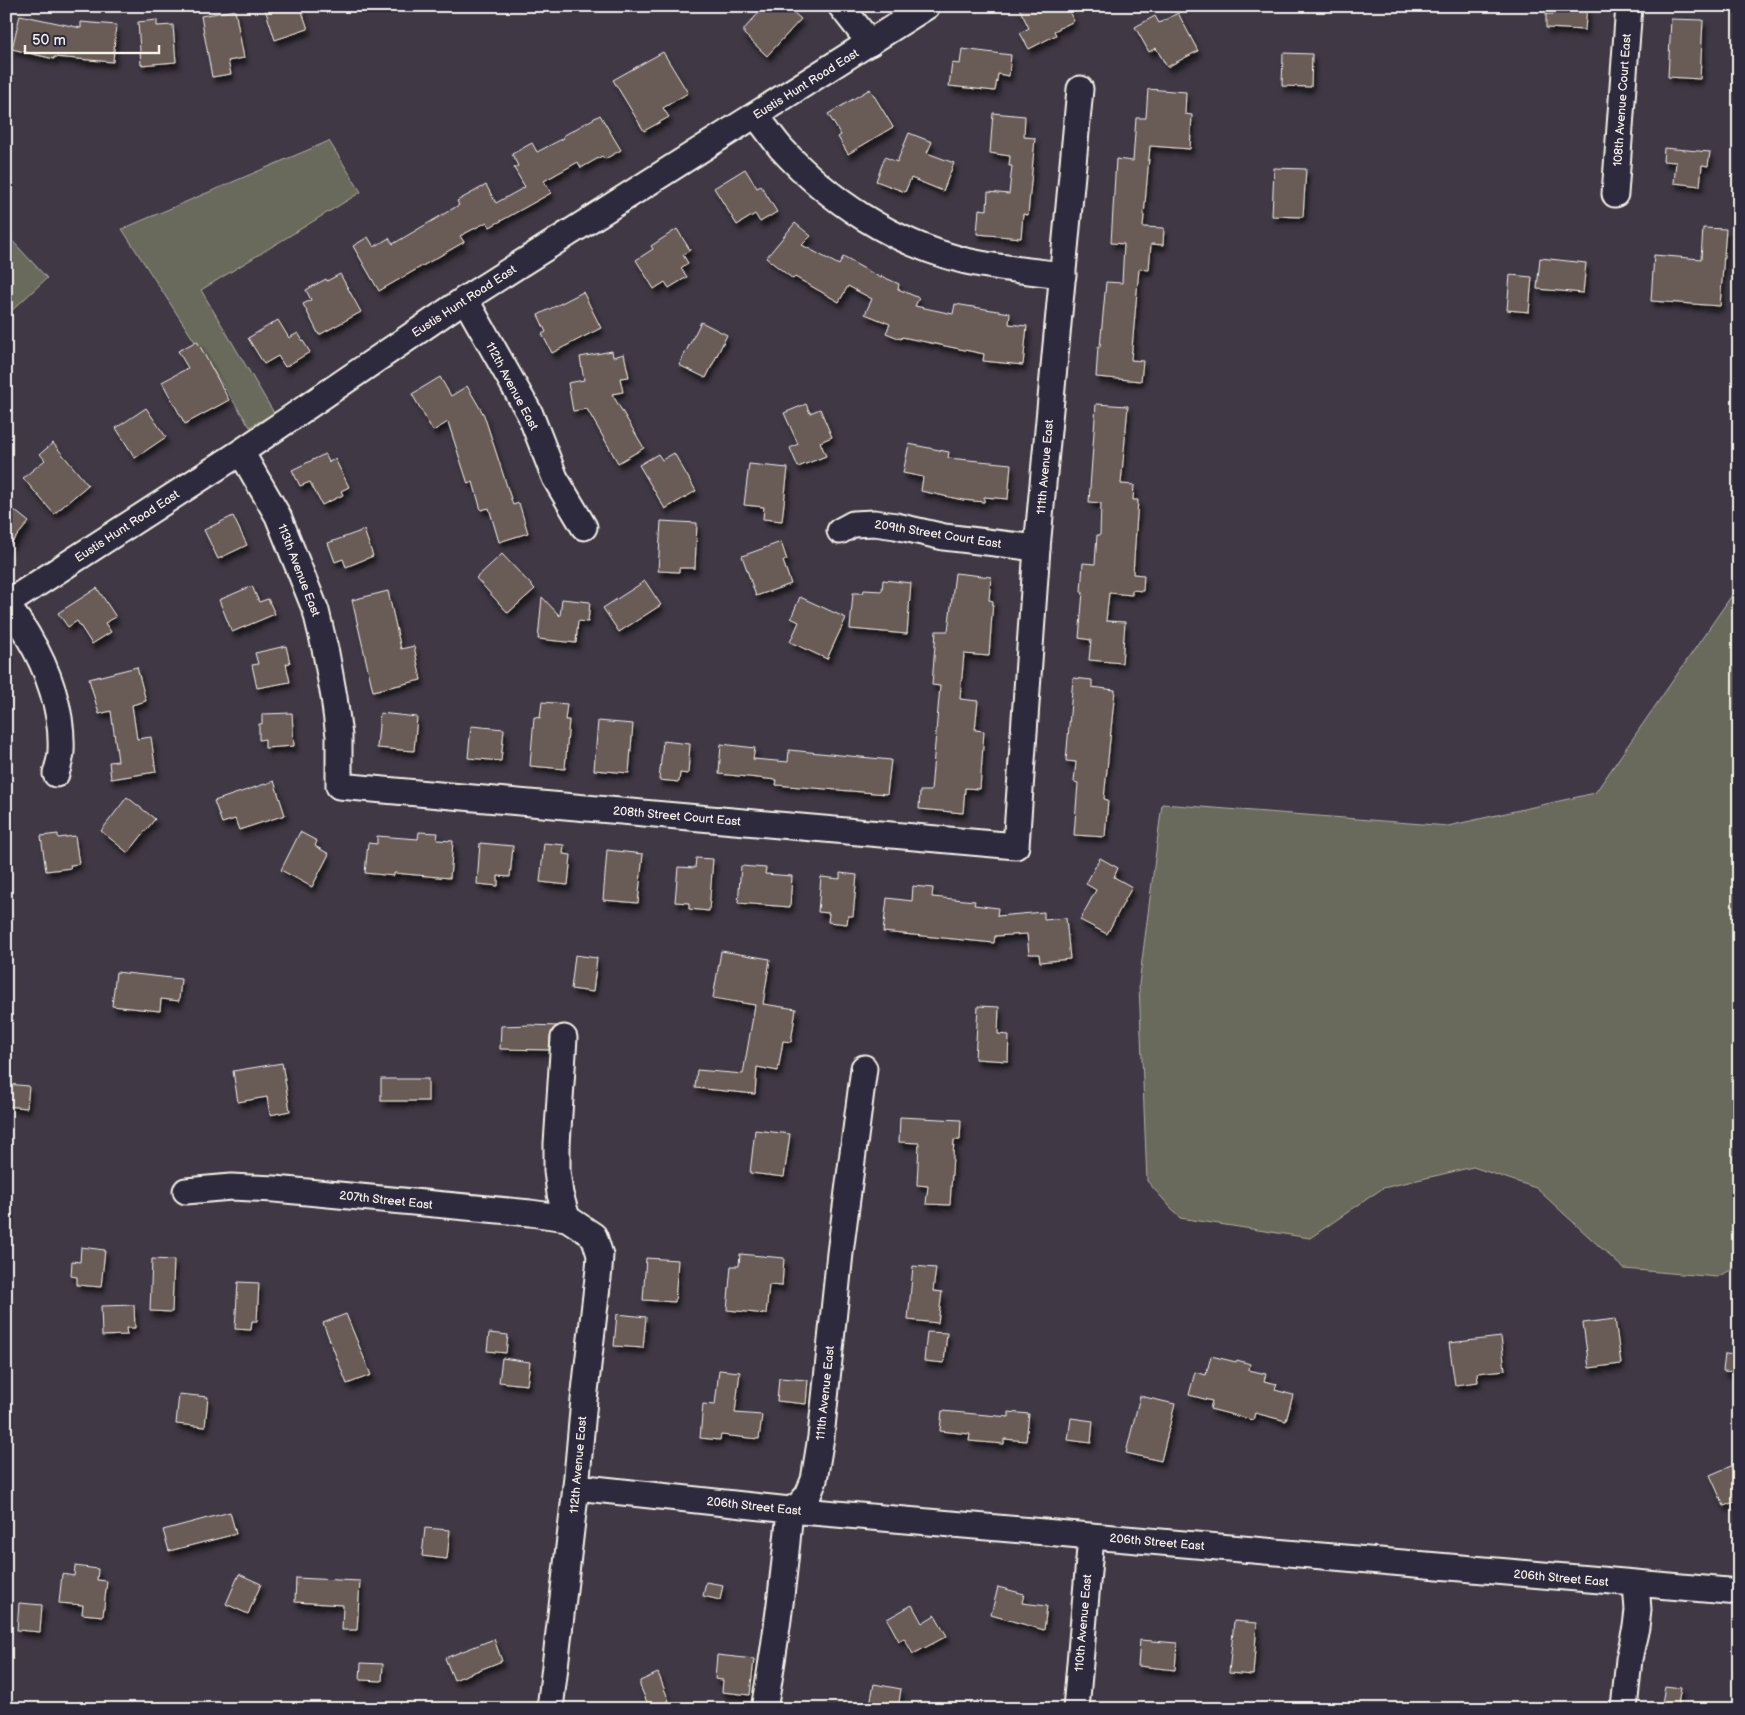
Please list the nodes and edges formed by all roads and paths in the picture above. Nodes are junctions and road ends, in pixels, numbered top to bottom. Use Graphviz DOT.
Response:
graph roads {
  1 [pos="841,6"];
  2 [pos="927,6"];
  3 [pos="1629,6"];
  4 [pos="870,43"];
  5 [pos="1080,89"];
  6 [pos="756,115"];
  7 [pos="1615,194"];
  8 [pos="1063,275"];
  9 [pos="465,299"];
  10 [pos="241,452"];
  11 [pos="584,527"];
  12 [pos="840,531"];
  13 [pos="1037,548"];
  14 [pos="6,604"];
  15 [pos="56,774"];
  16 [pos="339,786"];
  17 [pos="1016,846"];
  18 [pos="564,1038"];
  19 [pos="864,1068"];
  20 [pos="186,1190"];
  21 [pos="575,1223"];
  22 [pos="576,1487"];
  23 [pos="790,1510"];
  24 [pos="1091,1536"];
  25 [pos="1636,1584"];
  26 [pos="1739,1592"];
  27 [pos="550,1709"];
  28 [pos="764,1709"];
  29 [pos="1076,1709"];
  30 [pos="1624,1709"];
  1 -- 4 [label="street"];
  2 -- 4 [label="street, Eustis Hunt Road East"];
  3 -- 7 [label="street, 108th Avenue Court East"];
  4 -- 6 [label="street, Eustis Hunt Road East"];
  5 -- 8 [label="street, 111th Avenue East"];
  6 -- 8 [label="street"];
  6 -- 9 [label="street, Eustis Hunt Road East"];
  8 -- 13 [label="street, 111th Avenue East"];
  9 -- 10 [label="street, Eustis Hunt Road East"];
  9 -- 11 [label="street, 112th Avenue East"];
  10 -- 14 [label="street, Eustis Hunt Road East"];
  10 -- 16 [label="street, 113th Avenue East"];
  12 -- 13 [label="street, 209th Street Court East"];
  13 -- 17 [label="street, 111th Avenue East"];
  14 -- 15 [label="street"];
  16 -- 17 [label="street, 208th Street Court East"];
  18 -- 21 [label="street, 112th Avenue East"];
  19 -- 23 [label="street, 111th Avenue East"];
  20 -- 21 [label="street, 207th Street East"];
  21 -- 22 [label="street, 112th Avenue East"];
  22 -- 23 [label="street, 206th Street East"];
  22 -- 27 [label="street, 112th Avenue East"];
  23 -- 24 [label="street, 206th Street East"];
  23 -- 28 [label="street"];
  24 -- 25 [label="street, 206th Street East"];
  24 -- 29 [label="street, 110th Avenue East"];
  25 -- 26 [label="street, 206th Street East"];
  25 -- 30 [label="street"];
}
